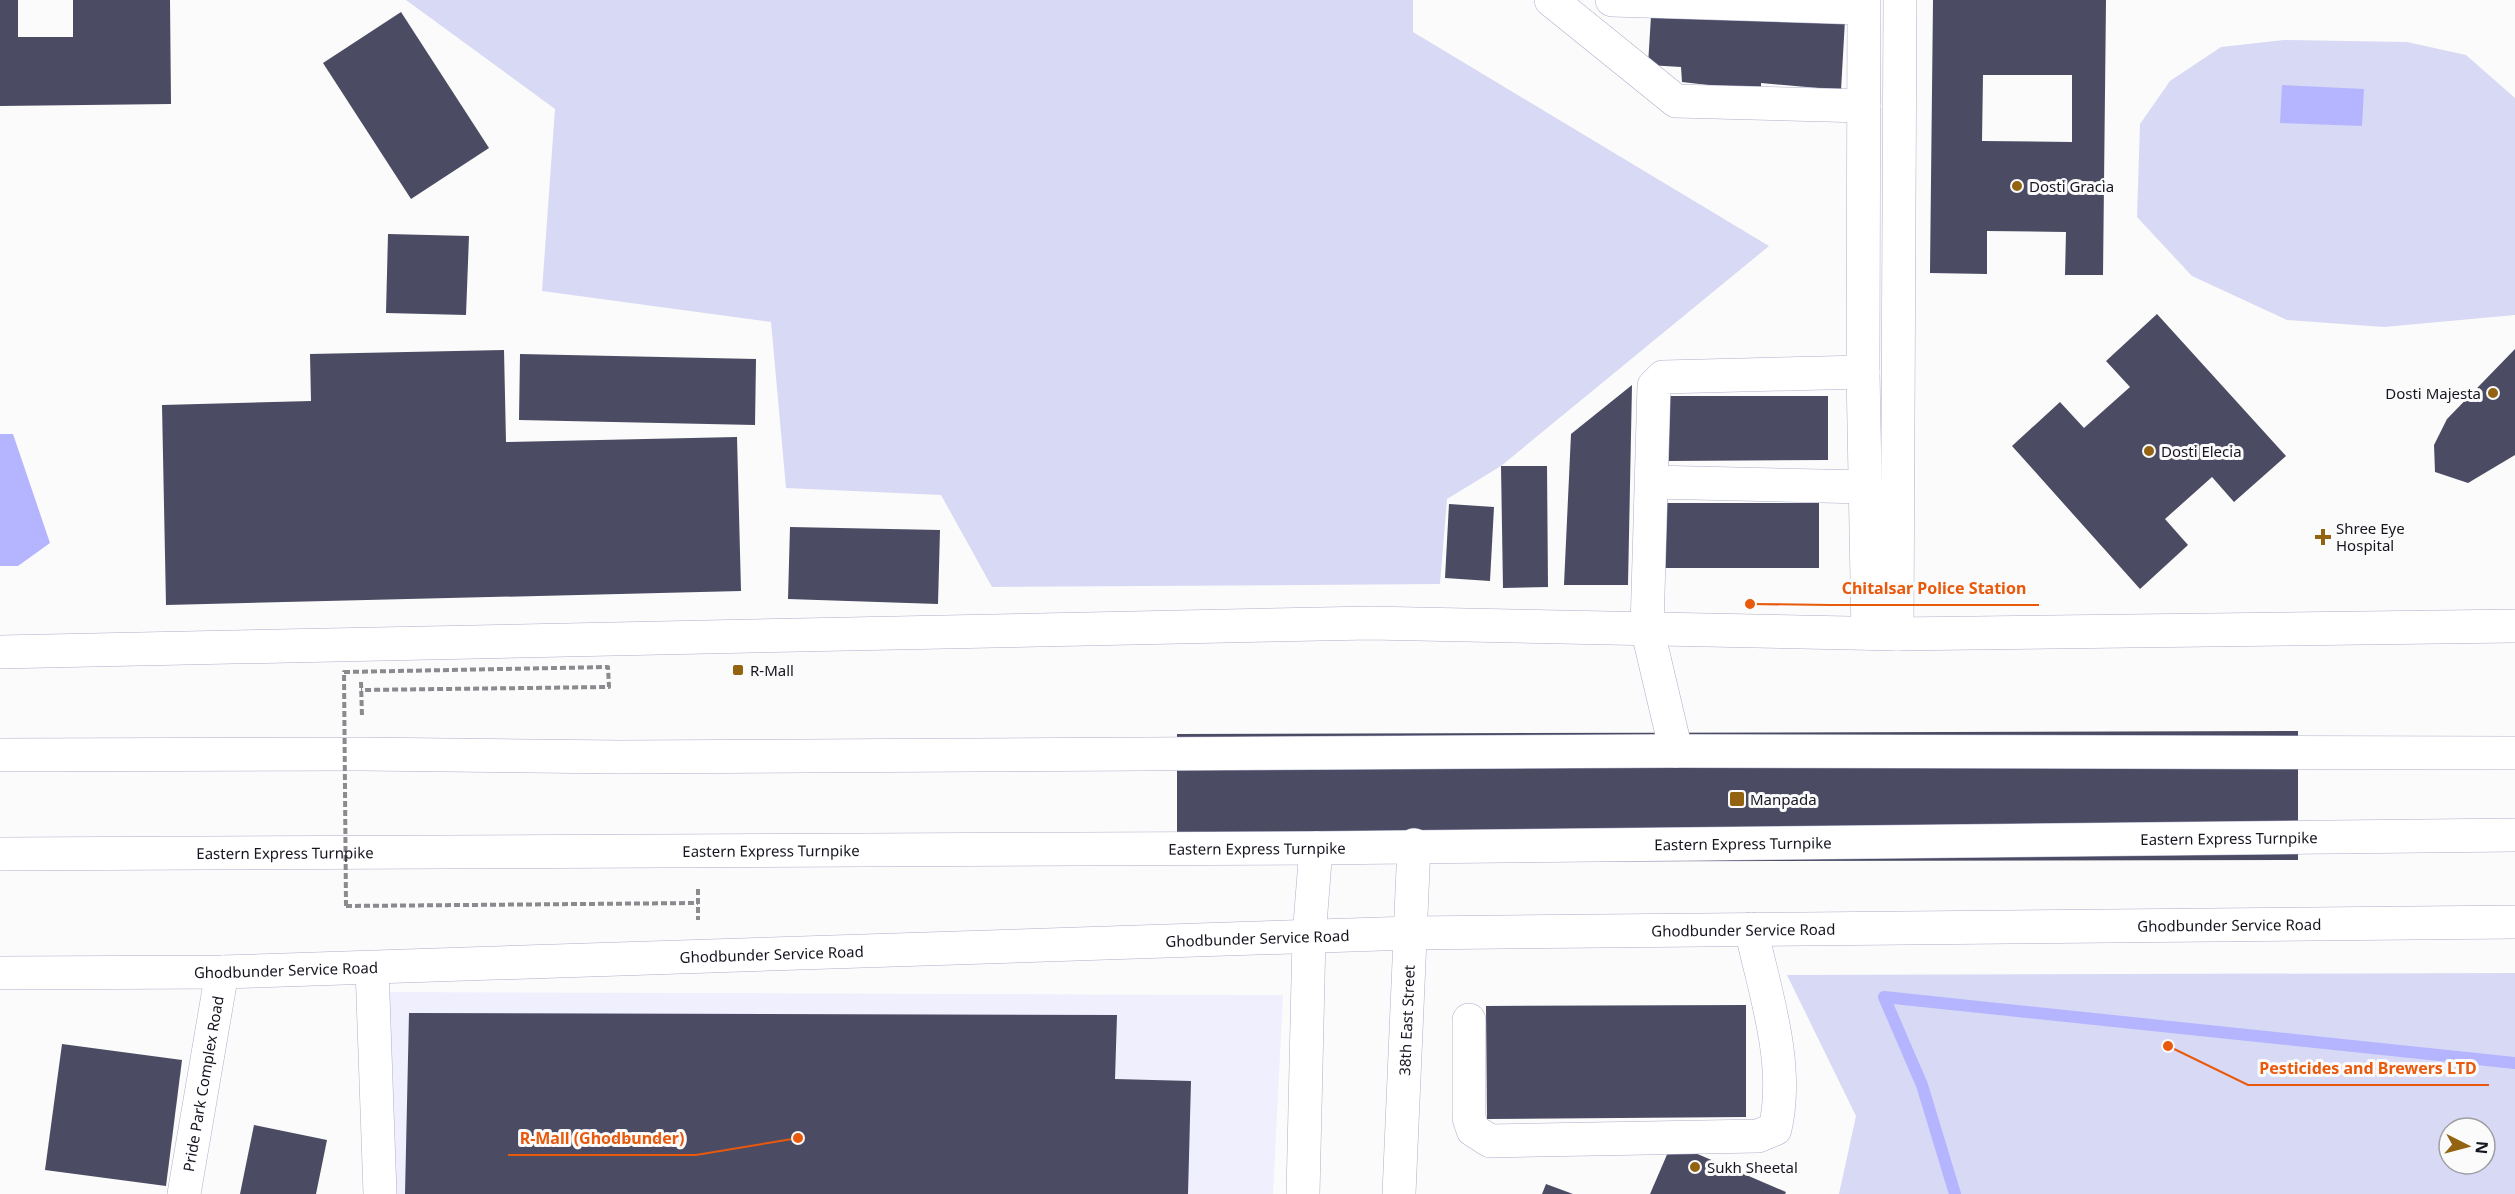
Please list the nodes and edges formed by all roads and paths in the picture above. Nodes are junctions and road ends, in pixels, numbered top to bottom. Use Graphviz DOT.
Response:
graph roads {
  1 [pos="1551,0"];
  2 [pos="1612,0"];
  3 [pos="1900,0"];
  4 [pos="1864,4"];
  5 [pos="1864,106"];
  6 [pos="1863,372"];
  7 [pos="1652,482"];
  8 [pos="1866,487"];
  9 [pos="2515,626"];
  10 [pos="1647,628"];
  11 [pos="1882,633"];
  12 [pos="0,652"];
  13 [pos="361,690"];
  14 [pos="1677,751"];
  15 [pos="2515,753"];
  16 [pos="0,755"];
  17 [pos="2515,835"];
  18 [pos="1414,845"];
  19 [pos="1316,848"];
  20 [pos="698,850"];
  21 [pos="0,854"];
  22 [pos="698,903"];
  23 [pos="2515,922"];
  24 [pos="1751,929"];
  25 [pos="1411,933"];
  26 [pos="1309,937"];
  27 [pos="698,957"];
  28 [pos="372,968"];
  29 [pos="222,972"];
  30 [pos="0,973"];
  31 [pos="1469,1020"];
  32 [pos="184,1194"];
  33 [pos="380,1194"];
  34 [pos="1303,1194"];
  35 [pos="1399,1194"];
  1 -- 5 [label="street"];
  2 -- 4 [label="street"];
  3 -- 11 [label="street"];
  4 -- 5 [label="street"];
  5 -- 6 [label="street"];
  6 -- 7 [label="street"];
  6 -- 8 [label="street"];
  7 -- 8 [label="street"];
  7 -- 10 [label="street"];
  8 -- 11 [label="street"];
  9 -- 11 [label="street"];
  10 -- 11 [label="street"];
  10 -- 12 [label="street"];
  10 -- 14 [label="street"];
  13 -- 22 [label="path, bridge"];
  14 -- 15 [label="street"];
  14 -- 16 [label="street"];
  17 -- 18 [label="street, Eastern Express Turnpike"];
  18 -- 19 [label="street, Eastern Express Turnpike"];
  18 -- 25 [label="street, 38th East Street"];
  19 -- 20 [label="street, Eastern Express Turnpike"];
  19 -- 26 [label="street"];
  20 -- 21 [label="street, Eastern Express Turnpike"];
  20 -- 22 [label="path"];
  22 -- 27 [label="path"];
  23 -- 24 [label="street, Ghodbunder Service Road"];
  24 -- 25 [label="street, Ghodbunder Service Road"];
  24 -- 31 [label="street"];
  25 -- 26 [label="street, Ghodbunder Service Road"];
  25 -- 35 [label="street, 38th East Street"];
  26 -- 27 [label="street, Ghodbunder Service Road"];
  26 -- 34 [label="street"];
  27 -- 28 [label="street, Ghodbunder Service Road"];
  28 -- 29 [label="street, Ghodbunder Service Road"];
  28 -- 33 [label="street"];
  29 -- 30 [label="street, Ghodbunder Service Road"];
  29 -- 32 [label="street, Pride Park Complex Road"];
}
